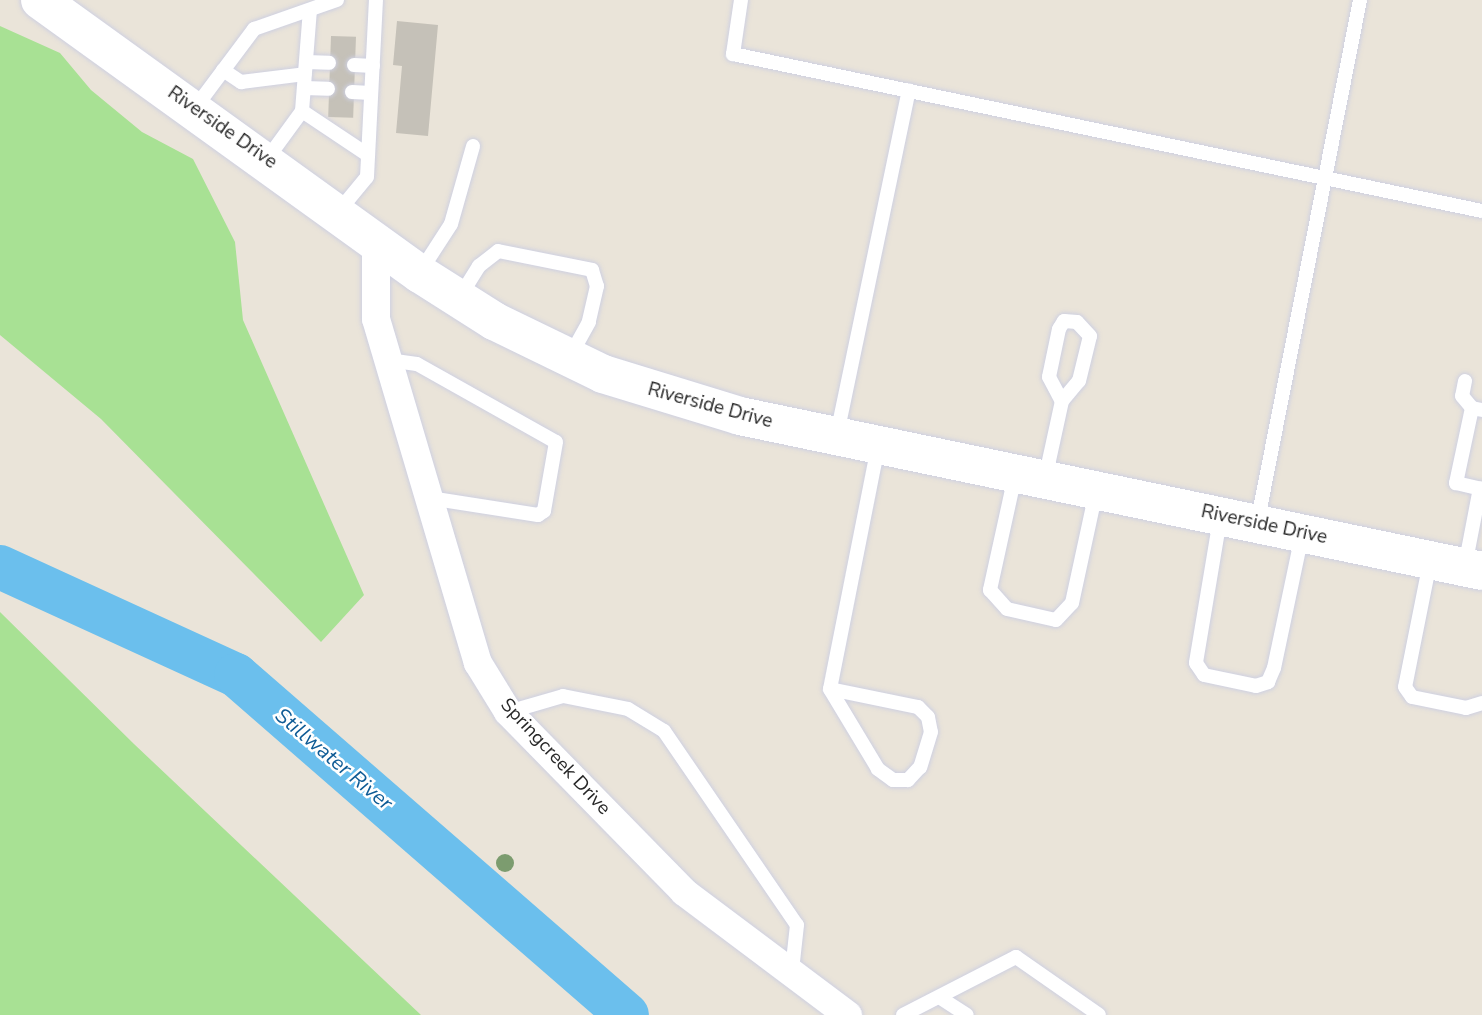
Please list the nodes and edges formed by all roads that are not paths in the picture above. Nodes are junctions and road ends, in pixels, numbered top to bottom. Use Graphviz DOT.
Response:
graph roads {
  1 [pos="40,0"];
  2 [pos="337,0"];
  3 [pos="376,0"];
  4 [pos="741,0"];
  5 [pos="1360,0"];
  6 [pos="310,10"];
  7 [pos="329,64"];
  8 [pos="354,65"];
  9 [pos="373,66"];
  10 [pos="223,70"];
  11 [pos="305,74"];
  12 [pos="328,89"];
  13 [pos="909,89"];
  14 [pos="352,92"];
  15 [pos="371,93"];
  16 [pos="195,108"];
  17 [pos="302,111"];
  18 [pos="473,146"];
  19 [pos="368,155"];
  20 [pos="267,159"];
  21 [pos="1325,178"];
  22 [pos="1482,211"];
  23 [pos="338,212"];
  24 [pos="376,240"];
  25 [pos="420,274"];
  26 [pos="459,298"];
  27 [pos="568,359"];
  28 [pos="388,360"];
  29 [pos="1465,381"];
  30 [pos="1062,401"];
  31 [pos="1477,409"];
  32 [pos="836,436"];
  33 [pos="878,445"];
  34 [pos="1030,477"];
  35 [pos="1481,488"];
  36 [pos="1097,491"];
  37 [pos="429,498"];
  38 [pos="1221,516"];
  39 [pos="1257,525"];
  40 [pos="1303,533"];
  41 [pos="1459,566"];
  42 [pos="830,689"];
  43 [pos="1482,703"];
  44 [pos="508,712"];
  45 [pos="792,970"];
  46 [pos="939,997"];
  47 [pos="848,1015"];
  48 [pos="903,1015"];
  49 [pos="967,1015"];
  50 [pos="1099,1015"];
  1 -- 16 [label="main road, Riverside Drive"];
  2 -- 6 [label="lane"];
  3 -- 9 [label="lane"];
  4 -- 13 [label="lane"];
  5 -- 21 [label="lane"];
  6 -- 10 [label="lane"];
  6 -- 11 [label="lane"];
  7 -- 11 [label="lane"];
  8 -- 9 [label="lane"];
  9 -- 15 [label="lane"];
  10 -- 11 [label="lane"];
  10 -- 16 [label="lane"];
  11 -- 12 [label="lane"];
  11 -- 17 [label="lane"];
  13 -- 21 [label="lane"];
  13 -- 32 [label="lane"];
  14 -- 15 [label="lane"];
  15 -- 19 [label="lane"];
  16 -- 20 [label="main road, Riverside Drive"];
  17 -- 19 [label="lane"];
  17 -- 20 [label="lane"];
  18 -- 25 [label="lane"];
  19 -- 23 [label="lane"];
  20 -- 23 [label="main road, Riverside Drive"];
  21 -- 22 [label="lane"];
  21 -- 39 [label="lane"];
  23 -- 24 [label="main road, Riverside Drive"];
  24 -- 25 [label="main road, Riverside Drive"];
  24 -- 28 [label="street, Springcreek Drive"];
  25 -- 26 [label="main road, Riverside Drive"];
  26 -- 27 [label="main road, Riverside Drive"];
  26 -- 27 [label="lane"];
  27 -- 32 [label="main road, Riverside Drive"];
  28 -- 37 [label="street, Springcreek Drive"];
  28 -- 37 [label="lane"];
  29 -- 31 [label="lane"];
  30 -- 30 [label="lane"];
  30 -- 34 [label="lane"];
  31 -- 35 [label="lane"];
  32 -- 33 [label="main road, Riverside Drive"];
  33 -- 34 [label="main road, Riverside Drive"];
  33 -- 42 [label="lane"];
  34 -- 36 [label="main road, Riverside Drive"];
  34 -- 36 [label="lane"];
  35 -- 41 [label="lane"];
  36 -- 38 [label="main road, Riverside Drive"];
  37 -- 44 [label="street, Springcreek Drive"];
  38 -- 39 [label="main road, Riverside Drive"];
  38 -- 40 [label="lane"];
  39 -- 40 [label="main road, Riverside Drive"];
  40 -- 41 [label="main road, Riverside Drive"];
  41 -- 43 [label="lane"];
  42 -- 42 [label="lane"];
  44 -- 45 [label="street, Springcreek Drive"];
  44 -- 45 [label="lane"];
  45 -- 47 [label="street, Springcreek Drive"];
  46 -- 48 [label="lane"];
  46 -- 49 [label="lane"];
  46 -- 50 [label="lane"];
}
